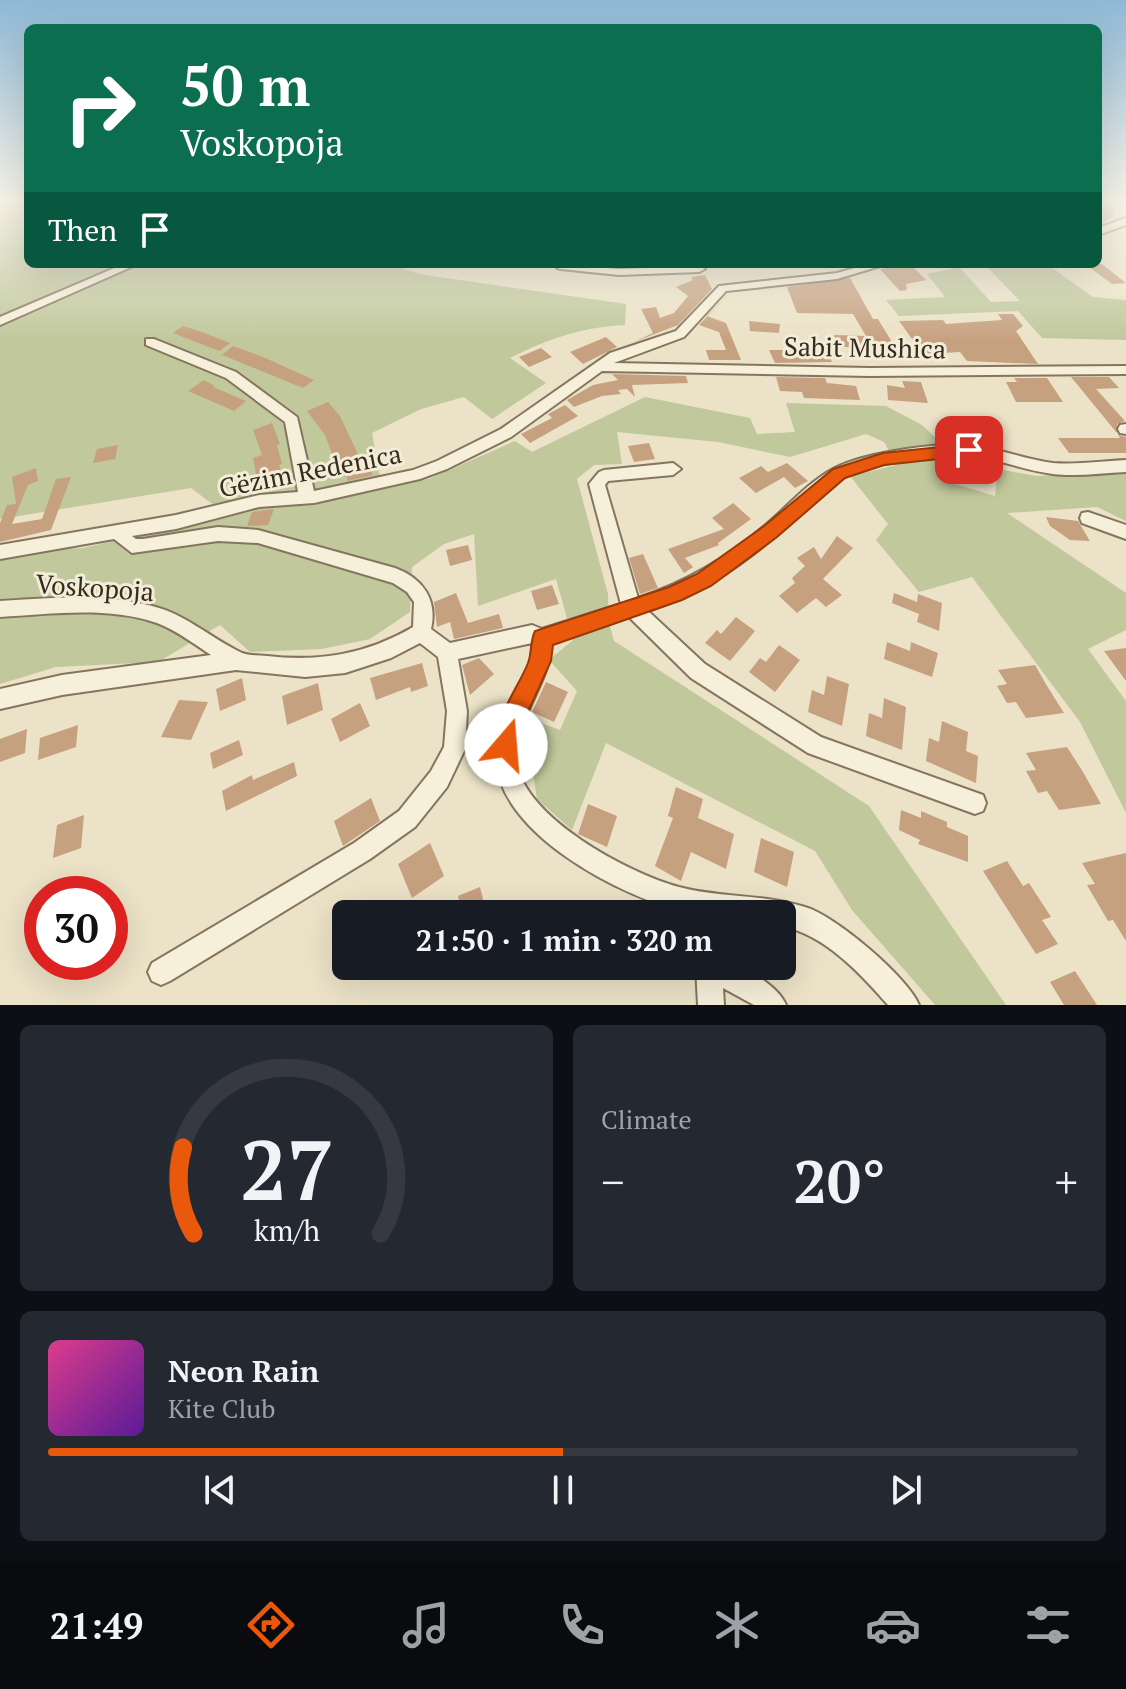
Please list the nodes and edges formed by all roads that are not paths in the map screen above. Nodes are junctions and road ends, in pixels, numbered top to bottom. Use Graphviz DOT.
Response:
graph roads {
  1 [pos="124,268"];
  2 [pos="580,268"];
  3 [pos="671,268"];
  4 [pos="699,268"];
  5 [pos="867,268"];
  6 [pos="723,288"];
  7 [pos="0,321"];
  8 [pos="150,342"];
  9 [pos="602,367"];
  10 [pos="1126,370"];
  11 [pos="1126,466"];
  12 [pos="673,469"];
  13 [pos="307,498"];
  14 [pos="1088,518"];
  15 [pos="1126,532"];
  16 [pos="118,533"];
  17 [pos="0,552"];
  18 [pos="631,607"];
  19 [pos="0,609"];
  20 [pos="421,632"];
  21 [pos="542,638"];
  22 [pos="447,652"];
  23 [pos="235,661"];
  24 [pos="0,699"];
  25 [pos="975,803"];
  26 [pos="682,900"];
  27 [pos="796,917"];
  28 [pos="161,972"];
  29 [pos="711,1005"];
  30 [pos="773,1005"];
  31 [pos="906,1005"];
  1 -- 7 [label="street"];
  2 -- 3 [label="street"];
  4 -- 6 [label="street"];
  5 -- 6 [label="street"];
  6 -- 9 [label="street, Gëzim Redenica"];
  8 -- 13 [label="street"];
  9 -- 10 [label="street, Sabit Mushica"];
  9 -- 13 [label="street, Gëzim Redenica"];
  11 -- 18 [label="street"];
  12 -- 18 [label="street"];
  13 -- 16 [label="street, Gëzim Redenica"];
  14 -- 15 [label="street"];
  16 -- 17 [label="street, Gëzim Redenica"];
  16 -- 20 [label="street"];
  18 -- 21 [label="street"];
  18 -- 25 [label="street"];
  19 -- 23 [label="street, Voskopoja"];
  20 -- 22 [label="street"];
  20 -- 23 [label="street, Voskopoja"];
  21 -- 22 [label="street"];
  21 -- 26 [label="street"];
  22 -- 28 [label="street"];
  23 -- 24 [label="street"];
  27 -- 31 [label="street"];
  29 -- 30 [label="street"];
}
